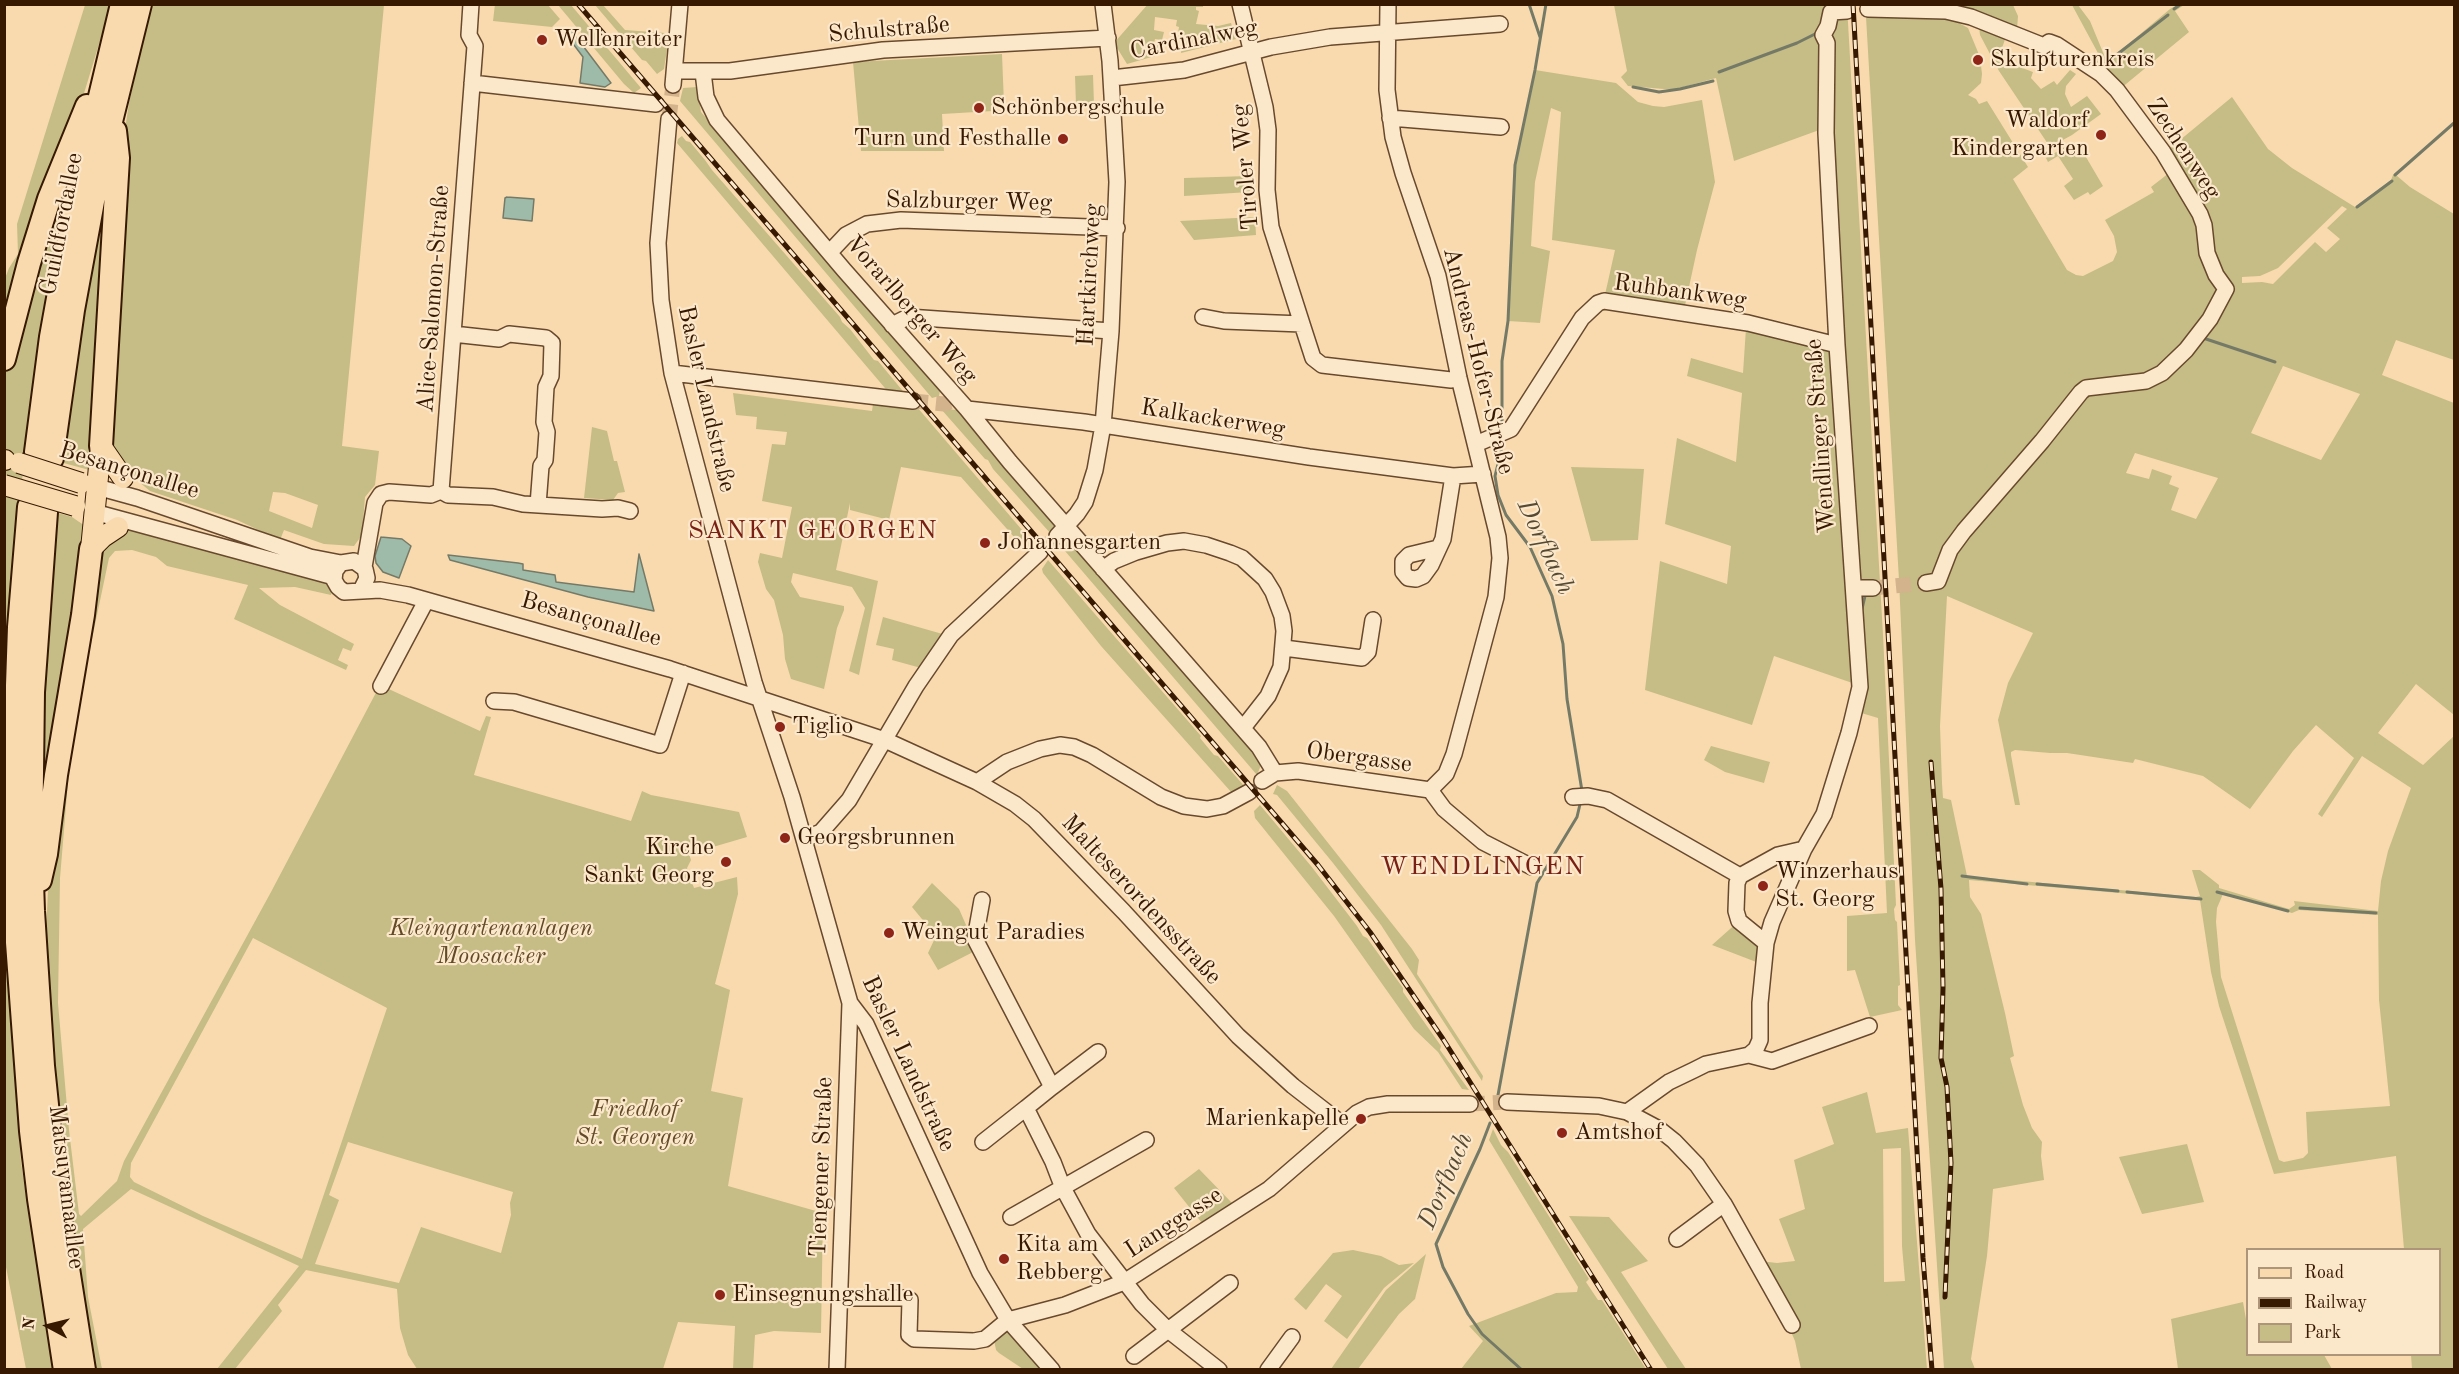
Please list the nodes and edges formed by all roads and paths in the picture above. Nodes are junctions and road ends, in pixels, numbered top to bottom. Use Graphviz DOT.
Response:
graph roads {
  1 [pos="122,4"];
  2 [pos="140,4"];
  3 [pos="471,4"];
  4 [pos="680,4"];
  5 [pos="1103,4"];
  6 [pos="1240,4"];
  7 [pos="1388,4"];
  8 [pos="1829,8"];
  9 [pos="1868,9"];
  10 [pos="1847,11"];
  11 [pos="1500,24"];
  12 [pos="1387,34"];
  13 [pos="1108,38"];
  14 [pos="1250,53"];
  15 [pos="703,72"];
  16 [pos="105,73"];
  17 [pos="1112,78"];
  18 [pos="472,83"];
  19 [pos="656,104"];
  20 [pos="112,111"];
  21 [pos="1390,118"];
  22 [pos="669,119"];
  23 [pos="1501,127"];
  24 [pos="1117,228"];
  25 [pos="830,252"];
  26 [pos="1203,317"];
  27 [pos="1302,324"];
  28 [pos="891,325"];
  29 [pos="1111,331"];
  30 [pos="453,334"];
  31 [pos="1837,345"];
  32 [pos="4,359"];
  33 [pos="672,373"];
  34 [pos="1459,378"];
  35 [pos="914,401"];
  36 [pos="967,409"];
  37 [pos="1103,425"];
  38 [pos="1476,444"];
  39 [pos="101,446"];
  40 [pos="5,460"];
  41 [pos="1483,474"];
  42 [pos="1453,476"];
  43 [pos="123,478"];
  44 [pos="4,485"];
  45 [pos="89,485"];
  46 [pos="441,491"];
  47 [pos="137,498"];
  48 [pos="538,505"];
  49 [pos="630,511"];
  50 [pos="94,512"];
  51 [pos="126,525"];
  52 [pos="1062,531"];
  53 [pos="1438,548"];
  54 [pos="91,549"];
  55 [pos="1040,552"];
  56 [pos="352,568"];
  57 [pos="1103,569"];
  58 [pos="1932,582"];
  59 [pos="1855,588"];
  60 [pos="1873,588"];
  61 [pos="361,590"];
  62 [pos="408,595"];
  63 [pos="426,601"];
  64 [pos="1373,620"];
  65 [pos="1284,648"];
  66 [pos="683,673"];
  67 [pos="381,686"];
  68 [pos="759,699"];
  69 [pos="494,701"];
  70 [pos="1243,728"];
  71 [pos="885,740"];
  72 [pos="1269,777"];
  73 [pos="977,782"];
  74 [pos="1430,790"];
  75 [pos="1249,792"];
  76 [pos="1579,797"];
  77 [pos="804,839"];
  78 [pos="1804,849"];
  79 [pos="1532,867"];
  80 [pos="1740,876"];
  81 [pos="4,895"];
  82 [pos="982,900"];
  83 [pos="33,910"];
  84 [pos="16,929"];
  85 [pos="1766,943"];
  86 [pos="850,1003"];
  87 [pos="1869,1026"];
  88 [pos="1098,1052"];
  89 [pos="1749,1054"];
  90 [pos="1052,1087"];
  91 [pos="1507,1102"];
  92 [pos="1470,1104"];
  93 [pos="1026,1108"];
  94 [pos="1627,1112"];
  95 [pos="1342,1124"];
  96 [pos="1146,1140"];
  97 [pos="983,1143"];
  98 [pos="1063,1188"];
  99 [pos="1724,1204"];
  100 [pos="1011,1217"];
  101 [pos="1677,1239"];
  102 [pos="1124,1282"];
  103 [pos="1230,1282"];
  104 [pos="839,1298"];
  105 [pos="1008,1320"];
  106 [pos="1792,1325"];
  107 [pos="1168,1330"];
  108 [pos="1293,1337"];
  109 [pos="1134,1356"];
  110 [pos="65,1370"];
  111 [pos="84,1370"];
  112 [pos="837,1370"];
  113 [pos="1052,1370"];
  114 [pos="1219,1370"];
  115 [pos="1268,1370"];
  1 -- 16 [label="highway, Guildfordallee"];
  2 -- 20 [label="highway, Guildfordallee"];
  3 -- 18 [label="street, Alice-Salomon-Straße"];
  4 -- 15 [label="street, Schulstraße"];
  5 -- 13 [label="street, Hartkirchweg"];
  6 -- 14 [label="street, Tiroler Weg"];
  7 -- 12 [label="street, Andreas-Hofer-Straße"];
  8 -- 10 [label="street"];
  8 -- 31 [label="street, Wendlinger Straße"];
  9 -- 58 [label="street, Zechenweg"];
  11 -- 12 [label="street, Cardinalweg"];
  12 -- 14 [label="street, Cardinalweg"];
  12 -- 21 [label="street, Andreas-Hofer-Straße"];
  13 -- 15 [label="street, Schulstraße"];
  13 -- 17 [label="street, Hartkirchweg"];
  14 -- 17 [label="street, Cardinalweg"];
  14 -- 27 [label="street, Tiroler Weg"];
  15 -- 25 [label="street, Vorarlberger Weg"];
  16 -- 20 [label="highway, Guildfordallee"];
  16 -- 32 [label="highway"];
  17 -- 24 [label="street, Hartkirchweg"];
  18 -- 19 [label="street"];
  18 -- 30 [label="street, Alice-Salomon-Straße"];
  20 -- 39 [label="highway"];
  21 -- 23 [label="street"];
  21 -- 34 [label="street, Andreas-Hofer-Straße"];
  22 -- 33 [label="street, Basler Landstraße"];
  24 -- 25 [label="street, Salzburger Weg"];
  24 -- 29 [label="street, Hartkirchweg"];
  25 -- 28 [label="street, Vorarlberger Weg"];
  26 -- 27 [label="street"];
  27 -- 34 [label="street, Tiroler Weg"];
  28 -- 29 [label="street"];
  28 -- 36 [label="street, Vorarlberger Weg"];
  29 -- 37 [label="street, Hartkirchweg"];
  30 -- 46 [label="street, Alice-Salomon-Straße"];
  30 -- 48 [label="street"];
  31 -- 38 [label="street, Ruhbankweg"];
  31 -- 59 [label="street, Wendlinger Straße"];
  33 -- 35 [label="street"];
  33 -- 68 [label="street, Basler Landstraße"];
  34 -- 38 [label="street, Andreas-Hofer-Straße"];
  36 -- 37 [label="street, Kalkackerweg"];
  36 -- 52 [label="street, Vorarlberger Weg"];
  37 -- 42 [label="street, Kalkackerweg"];
  37 -- 52 [label="street, Hartkirchweg"];
  38 -- 41 [label="street, Andreas-Hofer-Straße"];
  39 -- 43 [label="main road"];
  39 -- 45 [label="main road"];
  40 -- 45 [label="main road, Besançonallee, bridge"];
  41 -- 42 [label="street, Kalkackerweg"];
  41 -- 74 [label="street, Andreas-Hofer-Straße"];
  42 -- 53 [label="street"];
  43 -- 47 [label="street"];
  44 -- 50 [label="main road, Besançonallee, bridge"];
  45 -- 47 [label="street, Besançonallee"];
  45 -- 50 [label="main road"];
  46 -- 48 [label="street"];
  46 -- 56 [label="street"];
  47 -- 56 [label="street, Besançonallee"];
  48 -- 49 [label="street"];
  50 -- 51 [label="street, Besançonallee"];
  50 -- 54 [label="main road"];
  51 -- 54 [label="main road"];
  51 -- 56 [label="street, Besançonallee"];
  52 -- 57 [label="street, Vorarlberger Weg"];
  54 -- 83 [label="highway"];
  55 -- 71 [label="street"];
  56 -- 61 [label="street"];
  56 -- 61 [label="street, Besançonallee"];
  56 -- 62 [label="street, Besançonallee"];
  57 -- 65 [label="street"];
  57 -- 70 [label="street, Vorarlberger Weg"];
  59 -- 60 [label="street"];
  59 -- 78 [label="street, Wendlinger Straße"];
  61 -- 62 [label="street, Besançonallee"];
  62 -- 63 [label="street, Besançonallee"];
  63 -- 66 [label="street, Besançonallee"];
  63 -- 67 [label="street"];
  64 -- 65 [label="street"];
  65 -- 70 [label="street"];
  66 -- 68 [label="street, Besançonallee"];
  66 -- 69 [label="street"];
  68 -- 71 [label="street, Malteserordensstraße"];
  68 -- 77 [label="street, Basler Landstraße"];
  70 -- 72 [label="street, Vorarlberger Weg"];
  71 -- 73 [label="street, Malteserordensstraße"];
  71 -- 77 [label="street"];
  72 -- 74 [label="street, Obergasse"];
  73 -- 75 [label="street"];
  73 -- 95 [label="street, Malteserordensstraße"];
  74 -- 79 [label="street, Obergasse"];
  76 -- 80 [label="street"];
  77 -- 86 [label="street, Basler Landstraße"];
  78 -- 80 [label="street"];
  78 -- 85 [label="street, Wendlinger Straße"];
  80 -- 85 [label="street"];
  81 -- 84 [label="highway"];
  82 -- 90 [label="street"];
  83 -- 84 [label="highway, Matsuyamaallee"];
  83 -- 111 [label="highway, Matsuyamaallee"];
  84 -- 110 [label="highway, Matsuyamaallee"];
  85 -- 89 [label="street, Wendlinger Straße"];
  86 -- 104 [label="street, Tiengener Straße"];
  86 -- 105 [label="street, Basler Landstraße"];
  87 -- 89 [label="street"];
  88 -- 90 [label="street"];
  89 -- 94 [label="street"];
  90 -- 93 [label="street"];
  91 -- 94 [label="street"];
  92 -- 95 [label="street"];
  93 -- 97 [label="street"];
  93 -- 98 [label="street"];
  94 -- 99 [label="street"];
  95 -- 102 [label="street, Langgasse"];
  96 -- 98 [label="street"];
  98 -- 100 [label="street"];
  98 -- 102 [label="street"];
  99 -- 101 [label="street"];
  99 -- 106 [label="street"];
  102 -- 105 [label="street, Langgasse"];
  102 -- 107 [label="street"];
  103 -- 107 [label="street"];
  104 -- 105 [label="street"];
  104 -- 112 [label="street, Tiengener Straße"];
  105 -- 113 [label="street, Basler Landstraße"];
  107 -- 109 [label="street"];
  107 -- 114 [label="street"];
  108 -- 115 [label="street"];
}
